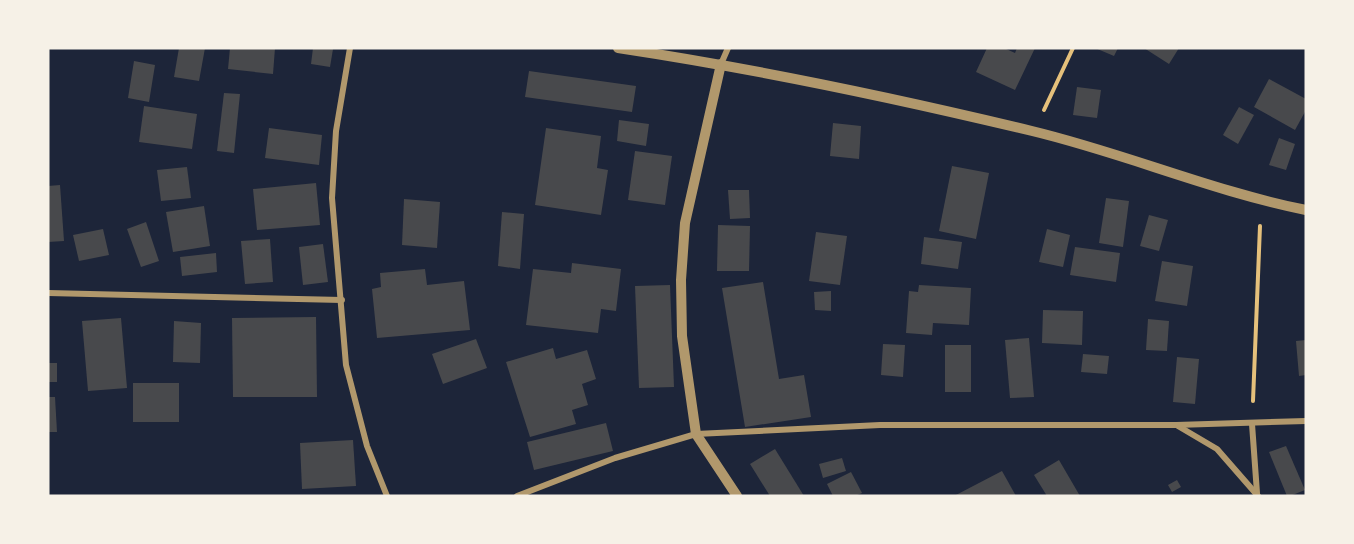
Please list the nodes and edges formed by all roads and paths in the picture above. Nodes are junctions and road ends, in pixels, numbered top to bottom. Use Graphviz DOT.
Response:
graph roads {
  1 [pos="350,48"];
  2 [pos="618,48"];
  3 [pos="728,48"];
  4 [pos="1073,48"];
  5 [pos="721,64"];
  6 [pos="1034,131"];
  7 [pos="1261,201"];
  8 [pos="1306,210"];
  9 [pos="48,293"];
  10 [pos="342,300"];
  11 [pos="1306,421"];
  12 [pos="1252,424"];
  13 [pos="1176,425"];
  14 [pos="696,434"];
  15 [pos="1256,495"];
  16 [pos="387,496"];
  17 [pos="517,496"];
  18 [pos="737,496"];
  1 -- 10 [label="street"];
  2 -- 5 [label="street"];
  3 -- 5 [label="street"];
  4 -- 6 [label="path"];
  5 -- 6 [label="street"];
  5 -- 14 [label="street"];
  6 -- 7 [label="street"];
  7 -- 8 [label="street"];
  7 -- 12 [label="path"];
  9 -- 10 [label="street"];
  10 -- 16 [label="street"];
  11 -- 12 [label="street"];
  12 -- 13 [label="street"];
  12 -- 15 [label="street"];
  13 -- 14 [label="street"];
  13 -- 15 [label="street"];
  14 -- 17 [label="street"];
  14 -- 18 [label="street"];
}
